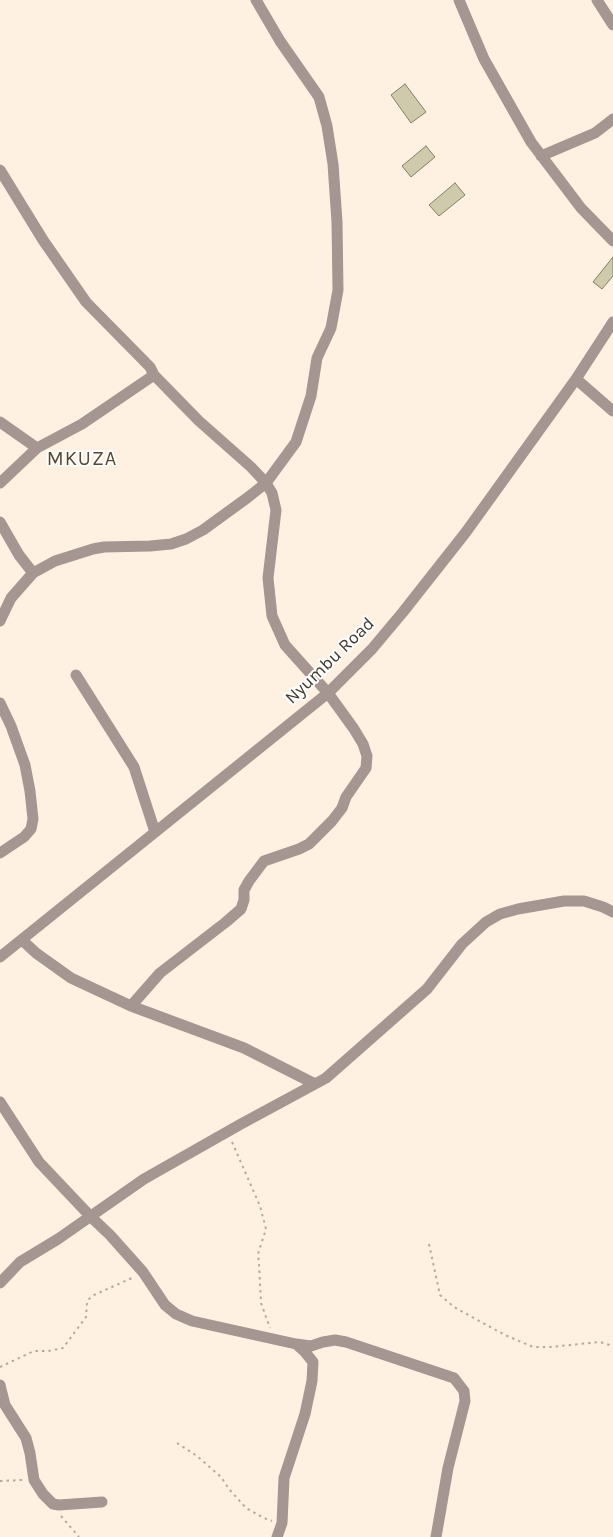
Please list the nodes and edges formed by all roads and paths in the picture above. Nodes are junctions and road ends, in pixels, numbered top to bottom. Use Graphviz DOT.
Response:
graph roads {
  1 [pos="256,0"];
  2 [pos="459,0"];
  3 [pos="597,0"];
  4 [pos="613,24"];
  5 [pos="613,119"];
  6 [pos="541,156"];
  7 [pos="0,170"];
  8 [pos="613,241"];
  9 [pos="613,322"];
  10 [pos="154,375"];
  11 [pos="576,379"];
  12 [pos="613,412"];
  13 [pos="0,422"];
  14 [pos="37,448"];
  15 [pos="0,483"];
  16 [pos="266,483"];
  17 [pos="0,522"];
  18 [pos="33,573"];
  19 [pos="6,598"];
  20 [pos="0,621"];
  21 [pos="76,675"];
  22 [pos="328,692"];
  23 [pos="0,703"];
  24 [pos="155,832"];
  25 [pos="0,853"];
  26 [pos="613,912"];
  27 [pos="22,940"];
  28 [pos="0,957"];
  29 [pos="131,1006"];
  30 [pos="316,1084"];
  31 [pos="0,1102"];
  32 [pos="227,1132"];
  33 [pos="91,1217"];
  34 [pos="429,1244"];
  35 [pos="143,1272"];
  36 [pos="1,1280"];
  37 [pos="275,1339"];
  38 [pos="296,1344"];
  39 [pos="613,1346"];
  40 [pos="0,1367"];
  41 [pos="0,1385"];
  42 [pos="177,1443"];
  43 [pos="34,1480"];
  44 [pos="0,1481"];
  45 [pos="102,1502"];
  46 [pos="53,1504"];
  47 [pos="282,1523"];
  48 [pos="79,1537"];
  49 [pos="277,1537"];
  50 [pos="436,1537"];
  1 -- 16 [label="street"];
  2 -- 6 [label="street"];
  3 -- 4 [label="street"];
  5 -- 6 [label="street"];
  6 -- 8 [label="street"];
  7 -- 10 [label="street"];
  9 -- 11 [label="street, Nyumbu Road"];
  10 -- 14 [label="street"];
  10 -- 16 [label="street"];
  11 -- 12 [label="street"];
  11 -- 22 [label="street, Nyumbu Road"];
  13 -- 14 [label="street"];
  14 -- 15 [label="street"];
  16 -- 18 [label="street"];
  16 -- 22 [label="street"];
  17 -- 18 [label="street"];
  18 -- 19 [label="street"];
  19 -- 20 [label="street"];
  21 -- 24 [label="street"];
  22 -- 24 [label="street, Nyumbu Road"];
  22 -- 29 [label="street"];
  23 -- 25 [label="street"];
  24 -- 27 [label="street, Nyumbu Road"];
  26 -- 30 [label="street"];
  27 -- 28 [label="street, Nyumbu Road"];
  27 -- 29 [label="street"];
  29 -- 30 [label="street"];
  30 -- 32 [label="street"];
  31 -- 33 [label="street"];
  32 -- 33 [label="street"];
  32 -- 37 [label="path"];
  33 -- 35 [label="street"];
  33 -- 36 [label="street"];
  34 -- 39 [label="path"];
  35 -- 37 [label="street"];
  35 -- 40 [label="path"];
  37 -- 38 [label="street"];
  38 -- 47 [label="street"];
  38 -- 50 [label="street"];
  41 -- 43 [label="street"];
  42 -- 47 [label="path"];
  43 -- 44 [label="path"];
  43 -- 46 [label="street"];
  45 -- 46 [label="street"];
  46 -- 48 [label="path"];
  47 -- 49 [label="street"];
}
